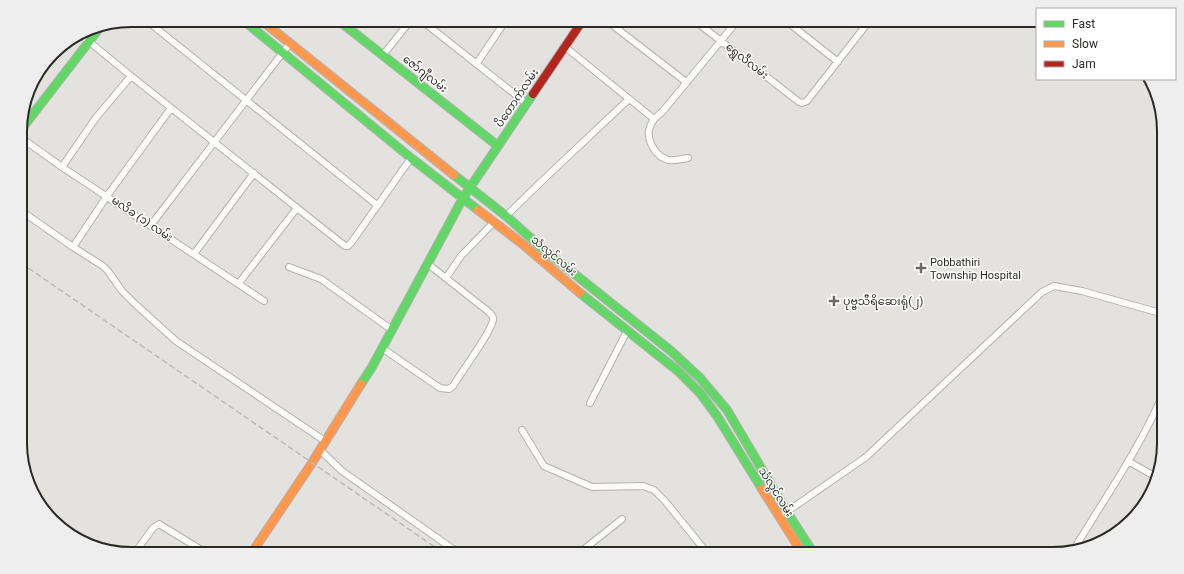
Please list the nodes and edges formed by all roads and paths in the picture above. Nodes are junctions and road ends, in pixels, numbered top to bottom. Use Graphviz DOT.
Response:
graph roads {
  1 [pos="155,27"];
  2 [pos="252,27"];
  3 [pos="270,27"];
  4 [pos="348,27"];
  5 [pos="405,27"];
  6 [pos="430,27"];
  7 [pos="501,27"];
  8 [pos="578,27"];
  9 [pos="615,27"];
  10 [pos="703,27"];
  11 [pos="732,27"];
  12 [pos="794,27"];
  13 [pos="865,27"];
  14 [pos="95,34"];
  15 [pos="85,38"];
  16 [pos="89,41"];
  17 [pos="721,41"];
  18 [pos="290,43"];
  19 [pos="564,46"];
  20 [pos="283,52"];
  21 [pos="383,55"];
  22 [pos="838,62"];
  23 [pos="477,63"];
  24 [pos="131,76"];
  25 [pos="686,82"];
  26 [pos="629,99"];
  27 [pos="246,100"];
  28 [pos="526,104"];
  29 [pos="171,108"];
  30 [pos="654,119"];
  31 [pos="27,121"];
  32 [pos="27,142"];
  33 [pos="214,142"];
  34 [pos="498,146"];
  35 [pos="411,158"];
  36 [pos="688,158"];
  37 [pos="62,167"];
  38 [pos="254,173"];
  39 [pos="470,187"];
  40 [pos="107,196"];
  41 [pos="463,198"];
  42 [pos="377,205"];
  43 [pos="297,208"];
  44 [pos="27,215"];
  45 [pos="506,216"];
  46 [pos="494,222"];
  47 [pos="151,225"];
  48 [pos="74,247"];
  49 [pos="194,254"];
  50 [pos="428,264"];
  51 [pos="289,267"];
  52 [pos="446,278"];
  53 [pos="239,283"];
  54 [pos="264,301"];
  55 [pos="1157,312"];
  56 [pos="392,330"];
  57 [pos="627,331"];
  58 [pos="382,348"];
  59 [pos="590,404"];
  60 [pos="1157,409"];
  61 [pos="522,430"];
  62 [pos="325,442"];
  63 [pos="320,450"];
  64 [pos="1128,461"];
  65 [pos="1151,474"];
  66 [pos="787,512"];
  67 [pos="779,517"];
  68 [pos="622,519"];
  69 [pos="1077,544"];
  70 [pos="139,547"];
  71 [pos="197,547"];
  72 [pos="256,547"];
  73 [pos="450,547"];
  74 [pos="587,547"];
  75 [pos="702,547"];
  76 [pos="798,547"];
  77 [pos="810,547"];
  1 -- 27 [label="street"];
  2 -- 20 [label="main road, သံလွင်လမ်း"];
  3 -- 18 [label="main road, သံလွင်လမ်း"];
  4 -- 21 [label="main road, ဇော်ဂျီလမ်း"];
  5 -- 21 [label="street"];
  6 -- 23 [label="street"];
  7 -- 23 [label="street"];
  8 -- 19 [label="main road, ပိတောက်လမ်း"];
  9 -- 25 [label="street"];
  10 -- 17 [label="street, ရွှေလီလမ်း"];
  11 -- 17 [label="street"];
  12 -- 22 [label="street"];
  13 -- 22 [label="street"];
  14 -- 16 [label="main road"];
  15 -- 16 [label="street"];
  16 -- 24 [label="street"];
  16 -- 31 [label="main road"];
  17 -- 22 [label="street, ရွှေလီလမ်း"];
  17 -- 25 [label="street"];
  18 -- 20 [label="street"];
  18 -- 39 [label="main road, သံလွင်လမ်း"];
  19 -- 26 [label="street"];
  19 -- 28 [label="main road, ပိတောက်လမ်း"];
  20 -- 27 [label="street"];
  20 -- 35 [label="main road, သံလွင်လမ်း"];
  21 -- 34 [label="main road, ဇော်ဂျီလမ်း"];
  23 -- 28 [label="street"];
  24 -- 29 [label="street"];
  24 -- 37 [label="street"];
  25 -- 30 [label="street"];
  26 -- 30 [label="street"];
  26 -- 45 [label="street"];
  27 -- 33 [label="street"];
  27 -- 42 [label="street"];
  28 -- 34 [label="main road, ပိတောက်လမ်း"];
  29 -- 33 [label="street"];
  29 -- 40 [label="street"];
  30 -- 36 [label="street"];
  32 -- 37 [label="street, မလိခ (၁) လမ်း"];
  33 -- 38 [label="street"];
  33 -- 47 [label="street"];
  34 -- 39 [label="main road, ပိတောက်လမ်း"];
  35 -- 41 [label="main road, သံလွင်လမ်း"];
  35 -- 42 [label="street"];
  37 -- 40 [label="street, မလိခ (၁) လမ်း"];
  38 -- 43 [label="street"];
  38 -- 49 [label="street"];
  39 -- 41 [label="main road, ပိတောက်လမ်း"];
  39 -- 45 [label="main road, သံလွင်လမ်း"];
  40 -- 47 [label="street, မလိခ (၁) လမ်း"];
  40 -- 48 [label="street"];
  41 -- 46 [label="main road, သံလွင်လမ်း"];
  41 -- 50 [label="main road, ပိတောက်လမ်း"];
  42 -- 43 [label="street"];
  43 -- 53 [label="street"];
  44 -- 48 [label="street"];
  45 -- 66 [label="main road, သံလွင်လမ်း"];
  46 -- 52 [label="street"];
  46 -- 57 [label="main road, သံလွင်လမ်း"];
  47 -- 49 [label="street, မလိခ (၁) လမ်း"];
  48 -- 62 [label="street"];
  49 -- 53 [label="street, မလိခ (၁) လမ်း"];
  50 -- 52 [label="street"];
  50 -- 56 [label="main road, ပိတောက်လမ်း"];
  51 -- 56 [label="street"];
  52 -- 58 [label="street"];
  53 -- 54 [label="street, မလိခ (၁) လမ်း"];
  55 -- 66 [label="street"];
  56 -- 58 [label="main road, ပိတောက်လမ်း"];
  57 -- 59 [label="street"];
  57 -- 67 [label="main road, သံလွင်လမ်း"];
  58 -- 62 [label="main road, ပိတောက်လမ်း"];
  60 -- 64 [label="street"];
  61 -- 75 [label="street"];
  62 -- 63 [label="main road, ပိတောက်လမ်း"];
  63 -- 72 [label="main road, ပိတောက်လမ်း"];
  63 -- 73 [label="street"];
  64 -- 65 [label="street"];
  64 -- 69 [label="street"];
  66 -- 67 [label="street"];
  66 -- 77 [label="main road, သံလွင်လမ်း"];
  67 -- 76 [label="main road, သံလွင်လမ်း"];
  68 -- 74 [label="street"];
  70 -- 71 [label="street"];
}
